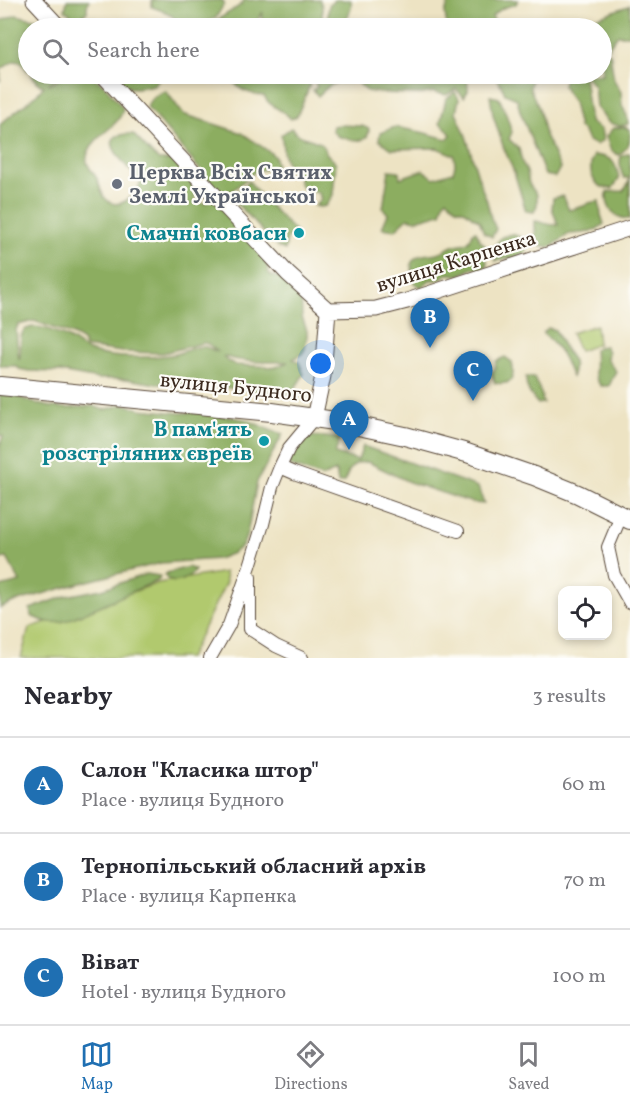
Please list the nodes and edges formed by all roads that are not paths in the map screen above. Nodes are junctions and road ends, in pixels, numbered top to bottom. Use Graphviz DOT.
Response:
graph roads {
  1 [pos="34,0"];
  2 [pos="51,18"];
  3 [pos="111,84"];
  4 [pos="630,228"];
  5 [pos="328,310"];
  6 [pos="0,386"];
  7 [pos="314,418"];
  8 [pos="280,467"];
  9 [pos="626,518"];
  10 [pos="458,531"];
  11 [pos="250,566"];
  12 [pos="630,603"];
  13 [pos="210,658"];
  14 [pos="302,658"];
  1 -- 2 [label="main road"];
  3 -- 5 [label="main road"];
  4 -- 5 [label="main road, вулиця Карпенка"];
  5 -- 7 [label="main road"];
  6 -- 7 [label="highway, вулиця Будного"];
  7 -- 8 [label="street"];
  7 -- 9 [label="highway, вулиця Будного"];
  8 -- 10 [label="street"];
  8 -- 11 [label="street"];
  9 -- 12 [label="street"];
  11 -- 13 [label="street"];
  11 -- 14 [label="street"];
}
